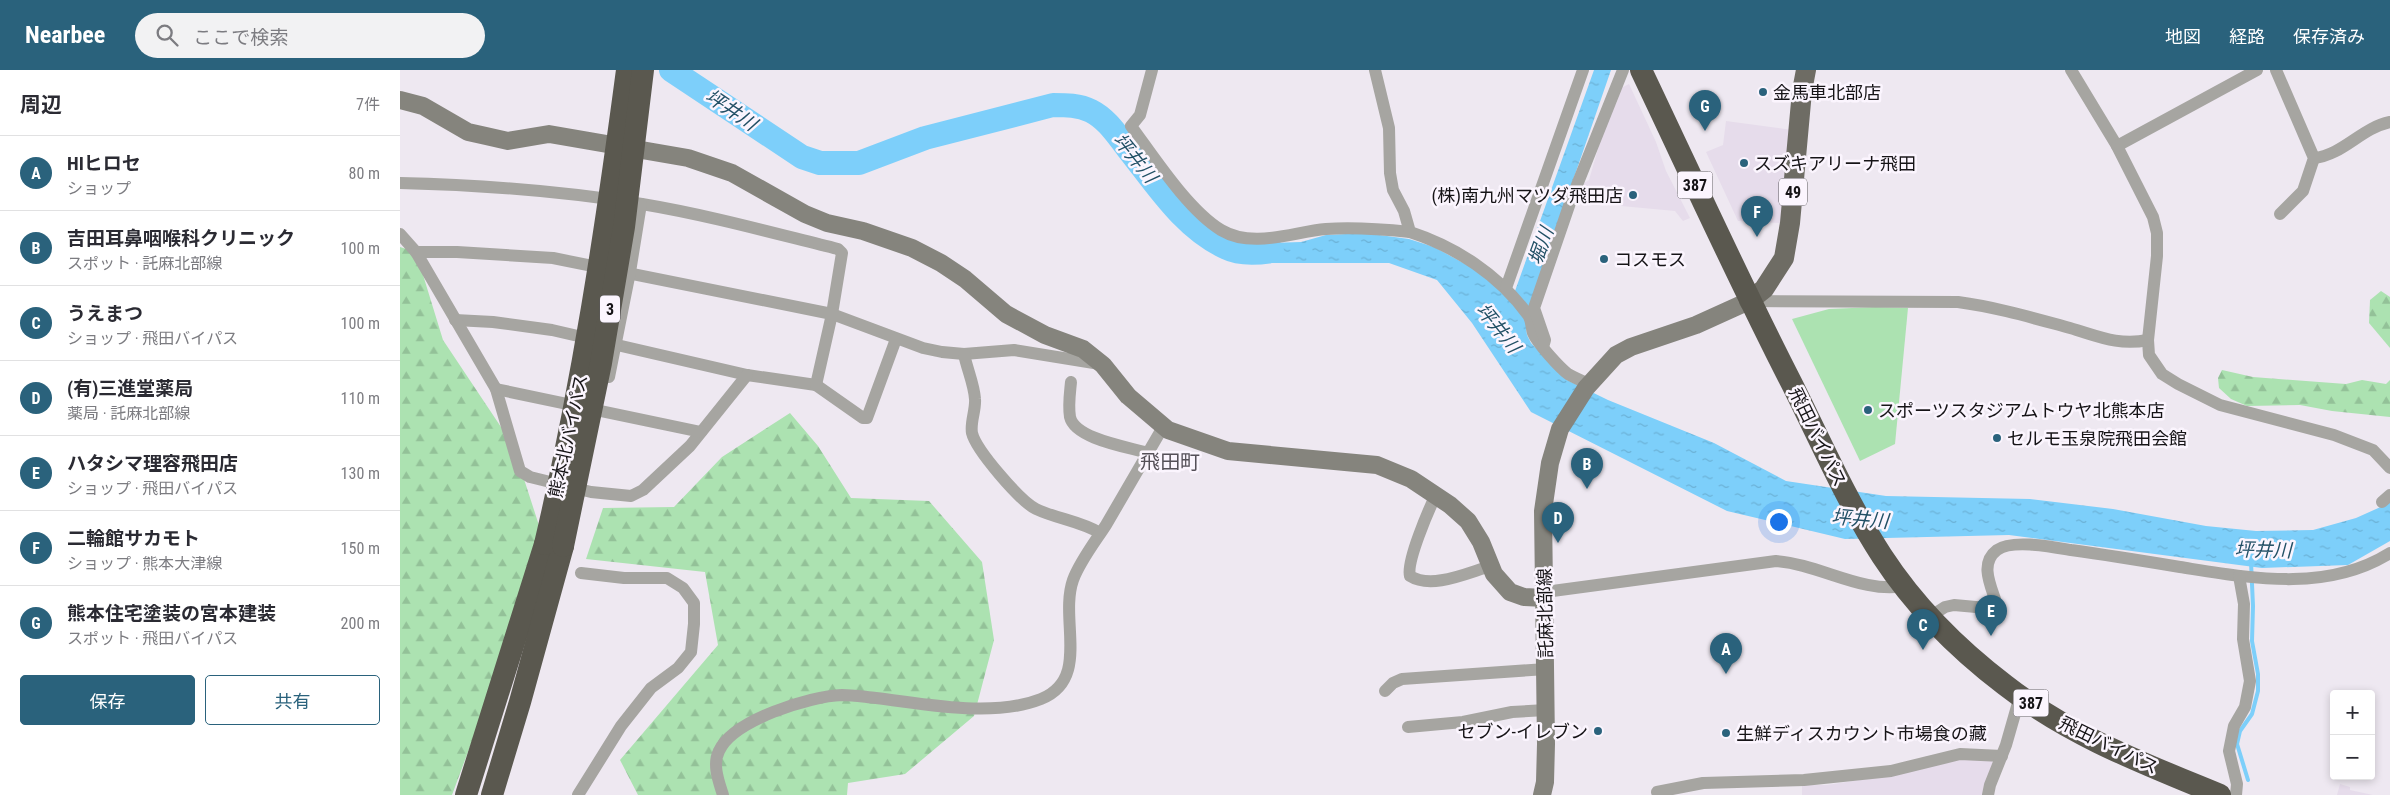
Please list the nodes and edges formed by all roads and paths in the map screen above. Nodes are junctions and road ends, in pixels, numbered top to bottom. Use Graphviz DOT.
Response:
graph roads {
  1 [pos="627,70"];
  2 [pos="643,70"];
  3 [pos="1152,70"];
  4 [pos="1375,70"];
  5 [pos="1583,70"];
  6 [pos="1623,70"];
  7 [pos="1641,70"];
  8 [pos="1806,70"];
  9 [pos="2071,70"];
  10 [pos="2257,70"];
  11 [pos="2276,70"];
  12 [pos="400,100"];
  13 [pos="2390,122"];
  14 [pos="2116,146"];
  15 [pos="2314,158"];
  16 [pos="400,183"];
  17 [pos="641,204"];
  18 [pos="2280,214"];
  19 [pos="1410,232"];
  20 [pos="400,234"];
  21 [pos="416,252"];
  22 [pos="630,272"];
  23 [pos="1508,290"];
  24 [pos="1749,301"];
  25 [pos="832,314"];
  26 [pos="455,320"];
  27 [pos="896,339"];
  28 [pos="2148,340"];
  29 [pos="617,344"];
  30 [pos="1543,348"];
  31 [pos="964,354"];
  32 [pos="1103,365"];
  33 [pos="747,374"];
  34 [pos="1071,382"];
  35 [pos="816,385"];
  36 [pos="1588,386"];
  37 [pos="496,389"];
  38 [pos="601,411"];
  39 [pos="1162,426"];
  40 [pos="701,432"];
  41 [pos="1148,453"];
  42 [pos="2390,468"];
  43 [pos="1436,495"];
  44 [pos="1100,533"];
  45 [pos="554,545"];
  46 [pos="2390,553"];
  47 [pos="1491,566"];
  48 [pos="581,573"];
  49 [pos="2239,576"];
  50 [pos="1904,586"];
  51 [pos="1545,595"];
  52 [pos="1931,616"];
  53 [pos="1546,669"];
  54 [pos="1385,691"];
  55 [pos="2020,696"];
  56 [pos="520,702"];
  57 [pos="1546,710"];
  58 [pos="1408,726"];
  59 [pos="2002,756"];
  60 [pos="1721,789"];
  61 [pos="1657,792"];
  62 [pos="466,795"];
  63 [pos="474,795"];
  64 [pos="492,795"];
  65 [pos="503,795"];
  66 [pos="578,795"];
  67 [pos="724,795"];
  68 [pos="1543,795"];
  69 [pos="1988,795"];
  70 [pos="2220,795"];
  71 [pos="2236,795"];
  1 -- 45 [label="highway, 熊本北バイパス / 3, bridge"];
  2 -- 45 [label="highway, 熊本北バイパス / 3, bridge"];
  3 -- 19 [label="street"];
  4 -- 19 [label="street"];
  5 -- 23 [label="street"];
  6 -- 30 [label="street"];
  7 -- 24 [label="highway, 飛田バイパス / 387"];
  8 -- 24 [label="main road, 49"];
  9 -- 14 [label="street"];
  10 -- 14 [label="street"];
  11 -- 15 [label="street"];
  12 -- 32 [label="street"];
  13 -- 15 [label="street"];
  14 -- 28 [label="street"];
  15 -- 18 [label="street"];
  16 -- 17 [label="street"];
  17 -- 22 [label="street"];
  17 -- 25 [label="street"];
  19 -- 23 [label="street"];
  20 -- 21 [label="street"];
  21 -- 22 [label="street"];
  21 -- 26 [label="street"];
  22 -- 25 [label="street"];
  22 -- 29 [label="street"];
  23 -- 30 [label="street"];
  24 -- 28 [label="street"];
  24 -- 36 [label="street, 託麻北部線"];
  24 -- 50 [label="highway, 飛田バイパス / 387"];
  25 -- 27 [label="street"];
  25 -- 35 [label="street"];
  26 -- 29 [label="street"];
  26 -- 37 [label="street"];
  27 -- 31 [label="street"];
  27 -- 35 [label="street"];
  28 -- 42 [label="street"];
  29 -- 33 [label="street"];
  29 -- 38 [label="street"];
  30 -- 36 [label="street"];
  31 -- 32 [label="street"];
  31 -- 44 [label="street"];
  32 -- 39 [label="street"];
  33 -- 35 [label="street"];
  33 -- 40 [label="street"];
  34 -- 41 [label="street"];
  36 -- 51 [label="street, 託麻北部線"];
  37 -- 38 [label="street"];
  37 -- 40 [label="street"];
  38 -- 40 [label="street"];
  39 -- 41 [label="street"];
  39 -- 43 [label="street"];
  41 -- 44 [label="street"];
  43 -- 47 [label="street"];
  43 -- 47 [label="street"];
  44 -- 67 [label="street"];
  45 -- 56 [label="highway, 熊本北バイパス / 3"];
  45 -- 62 [label="highway"];
  45 -- 63 [label="highway, 熊本北バイパス / 3"];
  46 -- 49 [label="street"];
  47 -- 51 [label="street"];
  48 -- 66 [label="street"];
  49 -- 52 [label="street"];
  49 -- 71 [label="street"];
  50 -- 51 [label="street"];
  50 -- 52 [label="highway, 飛田バイパス / 387"];
  51 -- 53 [label="street, 託麻北部線"];
  52 -- 55 [label="highway, 飛田バイパス / 387"];
  53 -- 54 [label="street"];
  53 -- 57 [label="street, 託麻北部線"];
  55 -- 59 [label="street"];
  55 -- 70 [label="highway, 飛田バイパス / 387"];
  56 -- 64 [label="highway, 熊本北バイパス / 3"];
  56 -- 65 [label="highway"];
  57 -- 58 [label="street"];
  57 -- 68 [label="street, 託麻北部線"];
  59 -- 60 [label="street"];
  59 -- 69 [label="street"];
  60 -- 61 [label="street"];
}
